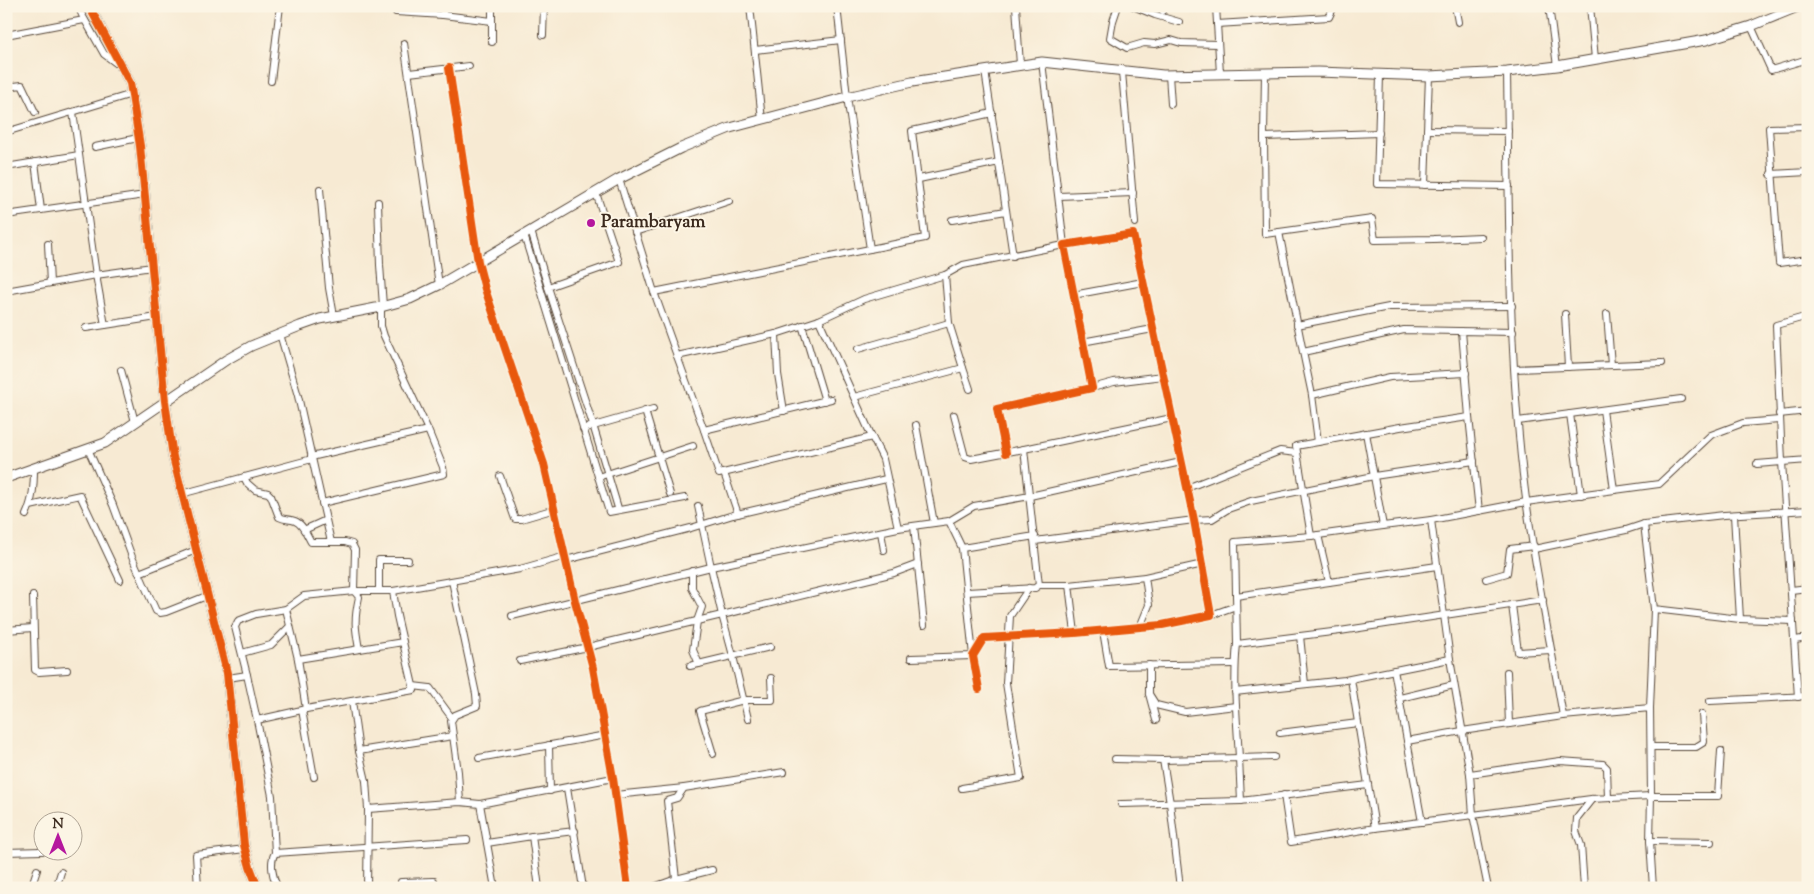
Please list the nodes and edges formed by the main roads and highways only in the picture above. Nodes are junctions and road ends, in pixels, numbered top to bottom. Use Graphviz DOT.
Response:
graph roads {
  1 [pos="89,6"];
  2 [pos="1800,6"];
  3 [pos="165,401"];
  4 [pos="6,478"];
  5 [pos="258,888"];
  1 -- 3 [label="main road"];
  2 -- 3 [label="main road"];
  3 -- 4 [label="main road"];
  3 -- 5 [label="main road"];
}
